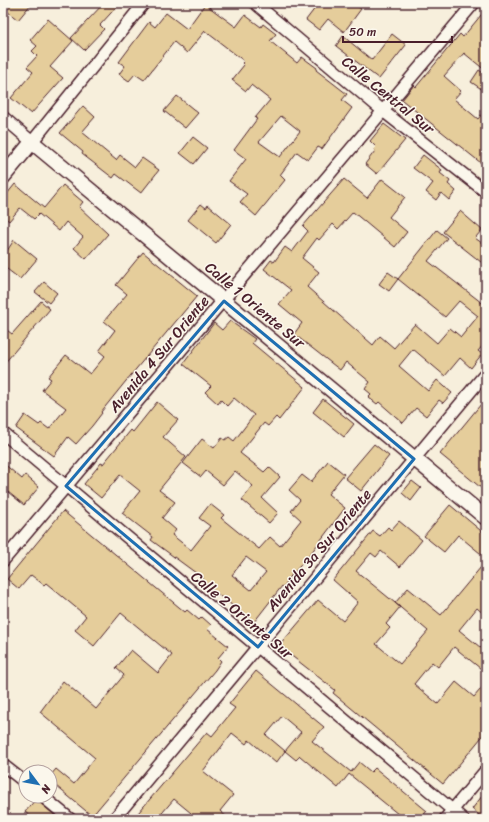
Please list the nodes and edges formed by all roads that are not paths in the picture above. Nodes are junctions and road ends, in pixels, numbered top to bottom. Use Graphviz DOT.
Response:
graph roads {
  1 [pos="144,3"];
  2 [pos="255,3"];
  3 [pos="474,3"];
  4 [pos="383,111"];
  5 [pos="3,117"];
  6 [pos="32,142"];
  7 [pos="3,177"];
  8 [pos="486,192"];
  9 [pos="224,301"];
  10 [pos="486,373"];
  11 [pos="3,433"];
  12 [pos="414,459"];
  13 [pos="66,486"];
  14 [pos="486,518"];
  15 [pos="3,561"];
  16 [pos="258,647"];
  17 [pos="3,764"];
  18 [pos="486,770"];
  19 [pos="18,776"];
  20 [pos="52,804"];
  21 [pos="449,815"];
  22 [pos="70,819"];
  23 [pos="114,819"];
  24 [pos="463,819"];
  1 -- 6 [label="street"];
  2 -- 4 [label="street, Calle Central Sur"];
  3 -- 4 [label="street, Avenida 4 Sur Oriente"];
  4 -- 8 [label="street, Calle Central Sur"];
  4 -- 9 [label="street, Avenida 4 Sur Oriente"];
  5 -- 6 [label="street, Calle 1 Oriente Sur"];
  6 -- 7 [label="street"];
  6 -- 9 [label="street, Calle 1 Oriente Sur"];
  9 -- 12 [label="street, Calle 1 Oriente Sur"];
  9 -- 13 [label="street, Avenida 4 Sur Oriente"];
  10 -- 12 [label="street, Avenida 3a Sur Oriente"];
  11 -- 13 [label="street, Calle 2 Oriente Sur"];
  12 -- 14 [label="street, Calle 1 Oriente Sur"];
  12 -- 16 [label="street, Avenida 3a Sur Oriente"];
  13 -- 15 [label="street, Avenida 4 Sur Oriente"];
  13 -- 16 [label="street, Calle 2 Oriente Sur"];
  16 -- 21 [label="street, Calle 2 Oriente Sur"];
  16 -- 23 [label="street, Avenida 3a Sur Oriente"];
  17 -- 19 [label="street"];
  18 -- 21 [label="street"];
  20 -- 22 [label="street"];
  21 -- 24 [label="street, Calle 2 Oriente Sur"];
}
